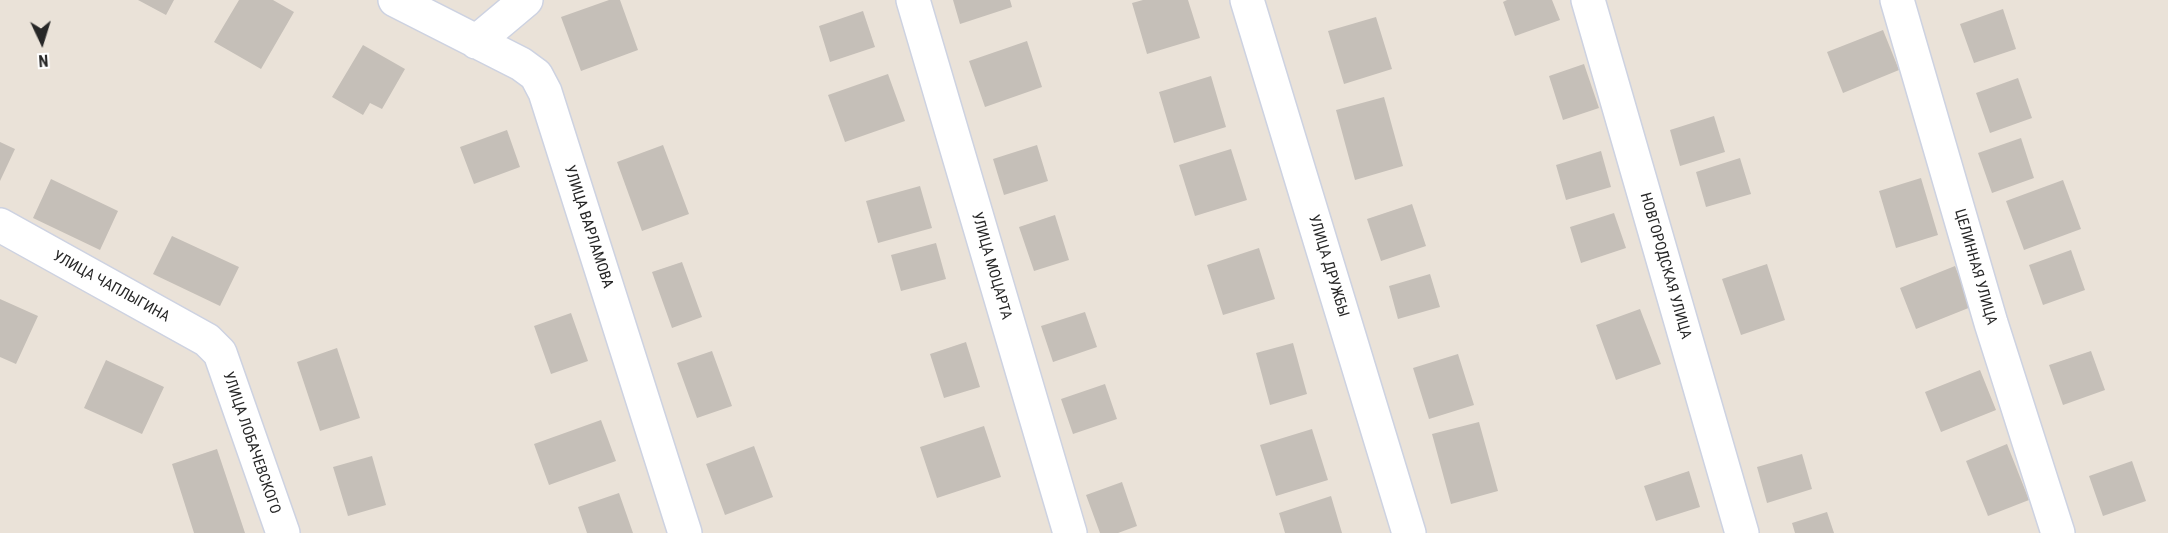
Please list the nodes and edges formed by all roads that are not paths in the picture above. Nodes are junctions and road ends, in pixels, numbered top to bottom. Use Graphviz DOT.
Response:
graph roads {
  1 [pos="395,0"];
  2 [pos="526,0"];
  3 [pos="913,0"];
  4 [pos="1247,0"];
  5 [pos="1588,0"];
  6 [pos="1897,0"];
  7 [pos="476,42"];
  8 [pos="0,225"];
  9 [pos="220,353"];
  10 [pos="283,533"];
  11 [pos="685,533"];
  12 [pos="1070,533"];
  13 [pos="1409,533"];
  14 [pos="1742,533"];
  15 [pos="2058,533"];
  1 -- 7 [label="street, УЛИЦА ВАРЛАМОВА"];
  2 -- 7 [label="street"];
  3 -- 12 [label="street, УЛИЦА МОЦАРТА"];
  4 -- 13 [label="street, УЛИЦА ДРУЖБЫ"];
  5 -- 14 [label="street, НОВГОРОДСКАЯ УЛИЦА"];
  6 -- 15 [label="street, ЦЕЛИННАЯ УЛИЦА"];
  7 -- 11 [label="street, УЛИЦА ВАРЛАМОВА"];
  8 -- 9 [label="street, УЛИЦА ЧАПЛЫГИНА"];
  9 -- 10 [label="street, УЛИЦА ЛОБАЧЕВСКОГО"];
}
